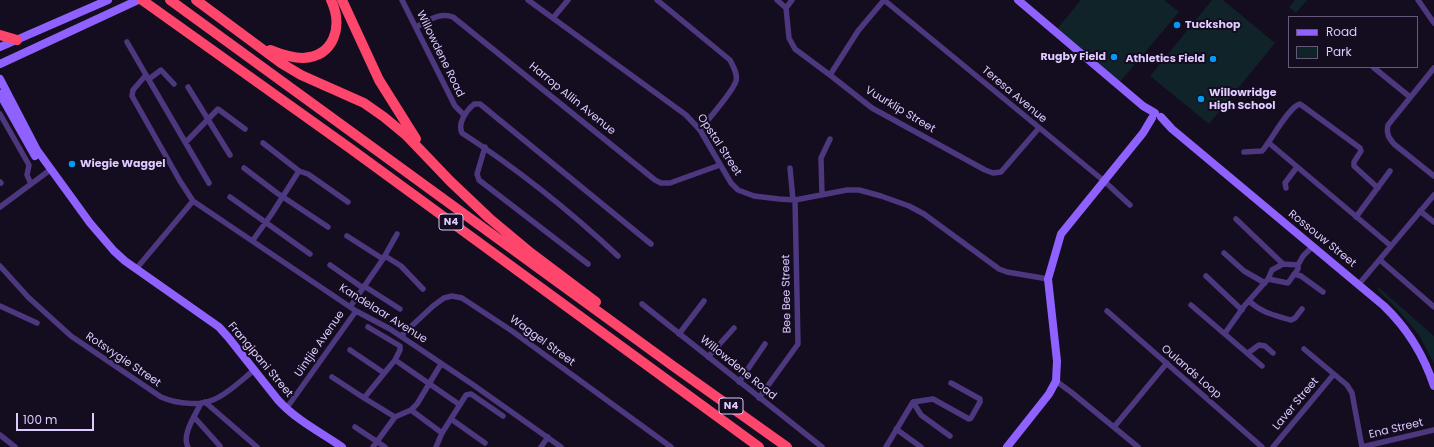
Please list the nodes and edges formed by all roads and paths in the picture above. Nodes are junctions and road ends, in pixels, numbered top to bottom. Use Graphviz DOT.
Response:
graph roads {
  1 [pos="108,0"];
  2 [pos="140,0"];
  3 [pos="170,0"];
  4 [pos="196,0"];
  5 [pos="332,0"];
  6 [pos="342,0"];
  7 [pos="402,0"];
  8 [pos="528,0"];
  9 [pos="568,0"];
  10 [pos="657,0"];
  11 [pos="776,0"];
  12 [pos="792,0"];
  13 [pos="884,0"];
  14 [pos="1418,0"];
  15 [pos="1021,1"];
  16 [pos="786,8"];
  17 [pos="553,18"];
  18 [pos="1434,23"];
  19 [pos="416,28"];
  20 [pos="0,35"];
  21 [pos="17,40"];
  22 [pos="128,42"];
  23 [pos="257,44"];
  24 [pos="0,47"];
  25 [pos="0,64"];
  26 [pos="1374,68"];
  27 [pos="1434,68"];
  28 [pos="830,75"];
  29 [pos="147,77"];
  30 [pos="0,79"];
  31 [pos="174,84"];
  32 [pos="188,87"];
  33 [pos="0,94"];
  34 [pos="1410,97"];
  35 [pos="0,114"];
  36 [pos="464,116"];
  37 [pos="1155,118"];
  38 [pos="208,121"];
  39 [pos="1038,128"];
  40 [pos="245,129"];
  41 [pos="700,130"];
  42 [pos="830,140"];
  43 [pos="186,142"];
  44 [pos="262,143"];
  45 [pos="1269,143"];
  46 [pos="485,147"];
  47 [pos="1244,152"];
  48 [pos="230,155"];
  49 [pos="435,165"];
  50 [pos="720,165"];
  51 [pos="244,168"];
  52 [pos="790,168"];
  53 [pos="1297,168"];
  54 [pos="299,171"];
  55 [pos="1390,171"];
  56 [pos="48,172"];
  57 [pos="1434,176"];
  58 [pos="1104,181"];
  59 [pos="209,183"];
  60 [pos="31,184"];
  61 [pos="1286,188"];
  62 [pos="1378,188"];
  63 [pos="822,195"];
  64 [pos="1434,195"];
  65 [pos="283,196"];
  66 [pos="230,197"];
  67 [pos="193,200"];
  68 [pos="794,200"];
  69 [pos="348,202"];
  70 [pos="1130,204"];
  71 [pos="0,207"];
  72 [pos="1420,211"];
  73 [pos="1356,217"];
  74 [pos="1236,219"];
  75 [pos="1434,222"];
  76 [pos="265,223"];
  77 [pos="328,227"];
  78 [pos="397,234"];
  79 [pos="347,236"];
  80 [pos="253,240"];
  81 [pos="651,244"];
  82 [pos="1313,246"];
  83 [pos="1391,246"];
  84 [pos="1224,253"];
  85 [pos="310,254"];
  86 [pos="618,256"];
  87 [pos="384,257"];
  88 [pos="1380,260"];
  89 [pos="588,264"];
  90 [pos="1283,264"];
  91 [pos="330,265"];
  92 [pos="1298,265"];
  93 [pos="0,266"];
  94 [pos="136,269"];
  95 [pos="1294,274"];
  96 [pos="1206,276"];
  97 [pos="1048,279"];
  98 [pos="1266,281"];
  99 [pos="1359,284"];
  100 [pos="364,287"];
  101 [pos="423,289"];
  102 [pos="1323,292"];
  103 [pos="704,301"];
  104 [pos="1249,301"];
  105 [pos="642,304"];
  106 [pos="1191,305"];
  107 [pos="0,306"];
  108 [pos="1434,306"];
  109 [pos="350,307"];
  110 [pos="1302,309"];
  111 [pos="400,310"];
  112 [pos="1242,310"];
  113 [pos="356,311"];
  114 [pos="1107,311"];
  115 [pos="37,323"];
  116 [pos="368,327"];
  117 [pos="734,328"];
  118 [pos="1225,333"];
  119 [pos="679,334"];
  120 [pos="401,336"];
  121 [pos="765,344"];
  122 [pos="1304,349"];
  123 [pos="350,350"];
  124 [pos="1248,353"];
  125 [pos="1273,353"];
  126 [pos="708,357"];
  127 [pos="395,360"];
  128 [pos="1167,363"];
  129 [pos="442,364"];
  130 [pos="1262,366"];
  131 [pos="254,370"];
  132 [pos="384,374"];
  133 [pos="1334,374"];
  134 [pos="332,377"];
  135 [pos="1056,381"];
  136 [pos="739,382"];
  137 [pos="951,383"];
  138 [pos="429,384"];
  139 [pos="1434,384"];
  140 [pos="364,398"];
  141 [pos="759,398"];
  142 [pos="203,402"];
  143 [pos="913,402"];
  144 [pos="728,404"];
  145 [pos="460,405"];
  146 [pos="286,409"];
  147 [pos="411,410"];
  148 [pos="502,416"];
  149 [pos="394,417"];
  150 [pos="194,418"];
  151 [pos="451,419"];
  152 [pos="355,427"];
  153 [pos="1114,427"];
  154 [pos="896,429"];
  155 [pos="1434,430"];
  156 [pos="442,433"];
  157 [pos="0,435"];
  158 [pos="950,436"];
  159 [pos="548,437"];
  160 [pos="377,442"];
  161 [pos="485,443"];
  162 [pos="220,446"];
  163 [pos="1009,446"];
  164 [pos="15,447"];
  165 [pos="188,447"];
  166 [pos="257,447"];
  167 [pos="342,447"];
  168 [pos="373,447"];
  169 [pos="385,447"];
  170 [pos="436,447"];
  171 [pos="541,447"];
  172 [pos="562,447"];
  173 [pos="671,447"];
  174 [pos="759,447"];
  175 [pos="787,447"];
  176 [pos="822,447"];
  177 [pos="886,447"];
  178 [pos="921,447"];
  179 [pos="1138,447"];
  180 [pos="1262,447"];
  181 [pos="1273,447"];
  182 [pos="1362,447"];
  1 -- 21 [label="street"];
  2 -- 25 [label="street"];
  2 -- 174 [label="highway, N4"];
  3 -- 144 [label="highway, N4"];
  4 -- 23 [label="highway"];
  5 -- 23 [label="highway"];
  6 -- 49 [label="highway"];
  7 -- 19 [label="street, Willowdene Road"];
  8 -- 17 [label="street, Opstal Street"];
  9 -- 17 [label="street"];
  10 -- 41 [label="street"];
  11 -- 16 [label="street"];
  12 -- 16 [label="street"];
  13 -- 28 [label="street"];
  13 -- 39 [label="street, Teresa Avenue"];
  14 -- 18 [label="street"];
  15 -- 37 [label="street, Rossouw Street"];
  16 -- 28 [label="street, Vuurklip Street"];
  17 -- 41 [label="street, Opstal Street"];
  19 -- 36 [label="street, Willowdene Road"];
  19 -- 50 [label="street, Harrop Allin Avenue"];
  20 -- 21 [label="highway"];
  21 -- 24 [label="street"];
  22 -- 29 [label="street"];
  23 -- 49 [label="highway"];
  26 -- 34 [label="street"];
  27 -- 34 [label="street"];
  28 -- 39 [label="street, Vuurklip Street"];
  29 -- 31 [label="street"];
  29 -- 43 [label="street"];
  29 -- 67 [label="street"];
  30 -- 56 [label="street, Frangipani Street"];
  32 -- 38 [label="street"];
  33 -- 56 [label="street, Frangipani Street"];
  34 -- 57 [label="street"];
  35 -- 60 [label="street"];
  36 -- 46 [label="street"];
  36 -- 81 [label="street"];
  37 -- 58 [label="street"];
  37 -- 82 [label="street, Rossouw Street"];
  38 -- 40 [label="street"];
  38 -- 43 [label="street"];
  38 -- 48 [label="street"];
  39 -- 58 [label="street, Teresa Avenue"];
  41 -- 50 [label="street, Opstal Street"];
  42 -- 63 [label="street"];
  43 -- 59 [label="street"];
  44 -- 54 [label="street"];
  45 -- 47 [label="street"];
  45 -- 53 [label="street"];
  45 -- 62 [label="street"];
  46 -- 86 [label="street"];
  46 -- 89 [label="street"];
  49 -- 144 [label="highway"];
  50 -- 68 [label="street, Opstal Street"];
  51 -- 65 [label="street"];
  52 -- 68 [label="street, Bee Bee Street"];
  53 -- 61 [label="street"];
  53 -- 73 [label="street"];
  54 -- 65 [label="street"];
  54 -- 69 [label="street"];
  55 -- 62 [label="street"];
  56 -- 60 [label="street"];
  56 -- 94 [label="street, Frangipani Street"];
  58 -- 70 [label="street, Teresa Avenue"];
  58 -- 97 [label="street"];
  60 -- 71 [label="street"];
  62 -- 73 [label="street"];
  63 -- 68 [label="street, Opstal Street"];
  63 -- 97 [label="street, Opstal Street"];
  64 -- 72 [label="street"];
  65 -- 76 [label="street"];
  65 -- 77 [label="street"];
  66 -- 76 [label="street"];
  67 -- 80 [label="street, Kandelaar Avenue"];
  67 -- 94 [label="street"];
  68 -- 141 [label="street, Bee Bee Street"];
  72 -- 75 [label="street"];
  72 -- 83 [label="street"];
  73 -- 83 [label="street"];
  74 -- 90 [label="street"];
  76 -- 80 [label="street"];
  76 -- 85 [label="street"];
  78 -- 87 [label="street"];
  79 -- 87 [label="street"];
  80 -- 109 [label="street, Kandelaar Avenue"];
  82 -- 92 [label="street"];
  82 -- 99 [label="street, Rossouw Street"];
  83 -- 88 [label="street"];
  84 -- 98 [label="street"];
  87 -- 100 [label="street"];
  87 -- 101 [label="street"];
  88 -- 99 [label="street"];
  88 -- 108 [label="street"];
  90 -- 92 [label="street"];
  90 -- 98 [label="street"];
  91 -- 100 [label="street"];
  92 -- 95 [label="street"];
  93 -- 142 [label="street, Rotsvygie Street"];
  94 -- 131 [label="street, Frangipani Street"];
  95 -- 98 [label="street"];
  95 -- 102 [label="street"];
  96 -- 112 [label="street"];
  97 -- 135 [label="street"];
  98 -- 104 [label="street"];
  99 -- 139 [label="street, Rossouw Street"];
  100 -- 109 [label="street"];
  100 -- 111 [label="street"];
  103 -- 119 [label="street"];
  104 -- 110 [label="street"];
  104 -- 112 [label="street"];
  105 -- 119 [label="street, Willowdene Road"];
  106 -- 118 [label="street"];
  107 -- 115 [label="street"];
  109 -- 113 [label="street, Kandelaar Avenue"];
  112 -- 118 [label="street"];
  113 -- 120 [label="street, Kandelaar Avenue"];
  113 -- 146 [label="street, Uintjie Avenue"];
  114 -- 128 [label="street, Oulands Loop"];
  116 -- 127 [label="street"];
  117 -- 126 [label="street"];
  118 -- 124 [label="street"];
  119 -- 126 [label="street, Willowdene Road"];
  120 -- 129 [label="street, Kandelaar Avenue"];
  120 -- 173 [label="street, Waggel Street"];
  121 -- 136 [label="street"];
  122 -- 133 [label="street"];
  123 -- 132 [label="street"];
  124 -- 125 [label="street"];
  124 -- 130 [label="street"];
  126 -- 136 [label="street, Willowdene Road"];
  127 -- 132 [label="street"];
  127 -- 138 [label="street"];
  128 -- 153 [label="street"];
  128 -- 180 [label="street, Oulands Loop"];
  129 -- 138 [label="street"];
  129 -- 159 [label="street, Kandelaar Avenue"];
  131 -- 142 [label="street, Rotsvygie Street"];
  131 -- 146 [label="street, Frangipani Street"];
  132 -- 140 [label="street"];
  133 -- 181 [label="street, Laver Street"];
  133 -- 182 [label="street"];
  134 -- 140 [label="street"];
  135 -- 153 [label="street"];
  135 -- 163 [label="street"];
  136 -- 141 [label="street, Willowdene Road"];
  137 -- 143 [label="street"];
  138 -- 145 [label="street"];
  138 -- 147 [label="street"];
  140 -- 149 [label="street"];
  141 -- 176 [label="street, Willowdene Road"];
  142 -- 150 [label="street"];
  142 -- 166 [label="street"];
  143 -- 154 [label="street"];
  143 -- 158 [label="street"];
  144 -- 175 [label="highway, N4"];
  145 -- 148 [label="street"];
  145 -- 151 [label="street"];
  146 -- 167 [label="street, Frangipani Street"];
  147 -- 149 [label="street"];
  147 -- 156 [label="street"];
  149 -- 160 [label="street"];
  150 -- 162 [label="street"];
  150 -- 165 [label="street"];
  151 -- 156 [label="street"];
  151 -- 161 [label="street"];
  152 -- 160 [label="street"];
  153 -- 179 [label="street"];
  154 -- 177 [label="street"];
  154 -- 178 [label="street"];
  155 -- 182 [label="street, Ena Street"];
  156 -- 170 [label="street"];
  157 -- 164 [label="street"];
  159 -- 171 [label="street"];
  159 -- 172 [label="street, Kandelaar Avenue"];
  160 -- 168 [label="street"];
  160 -- 169 [label="street"];
}
